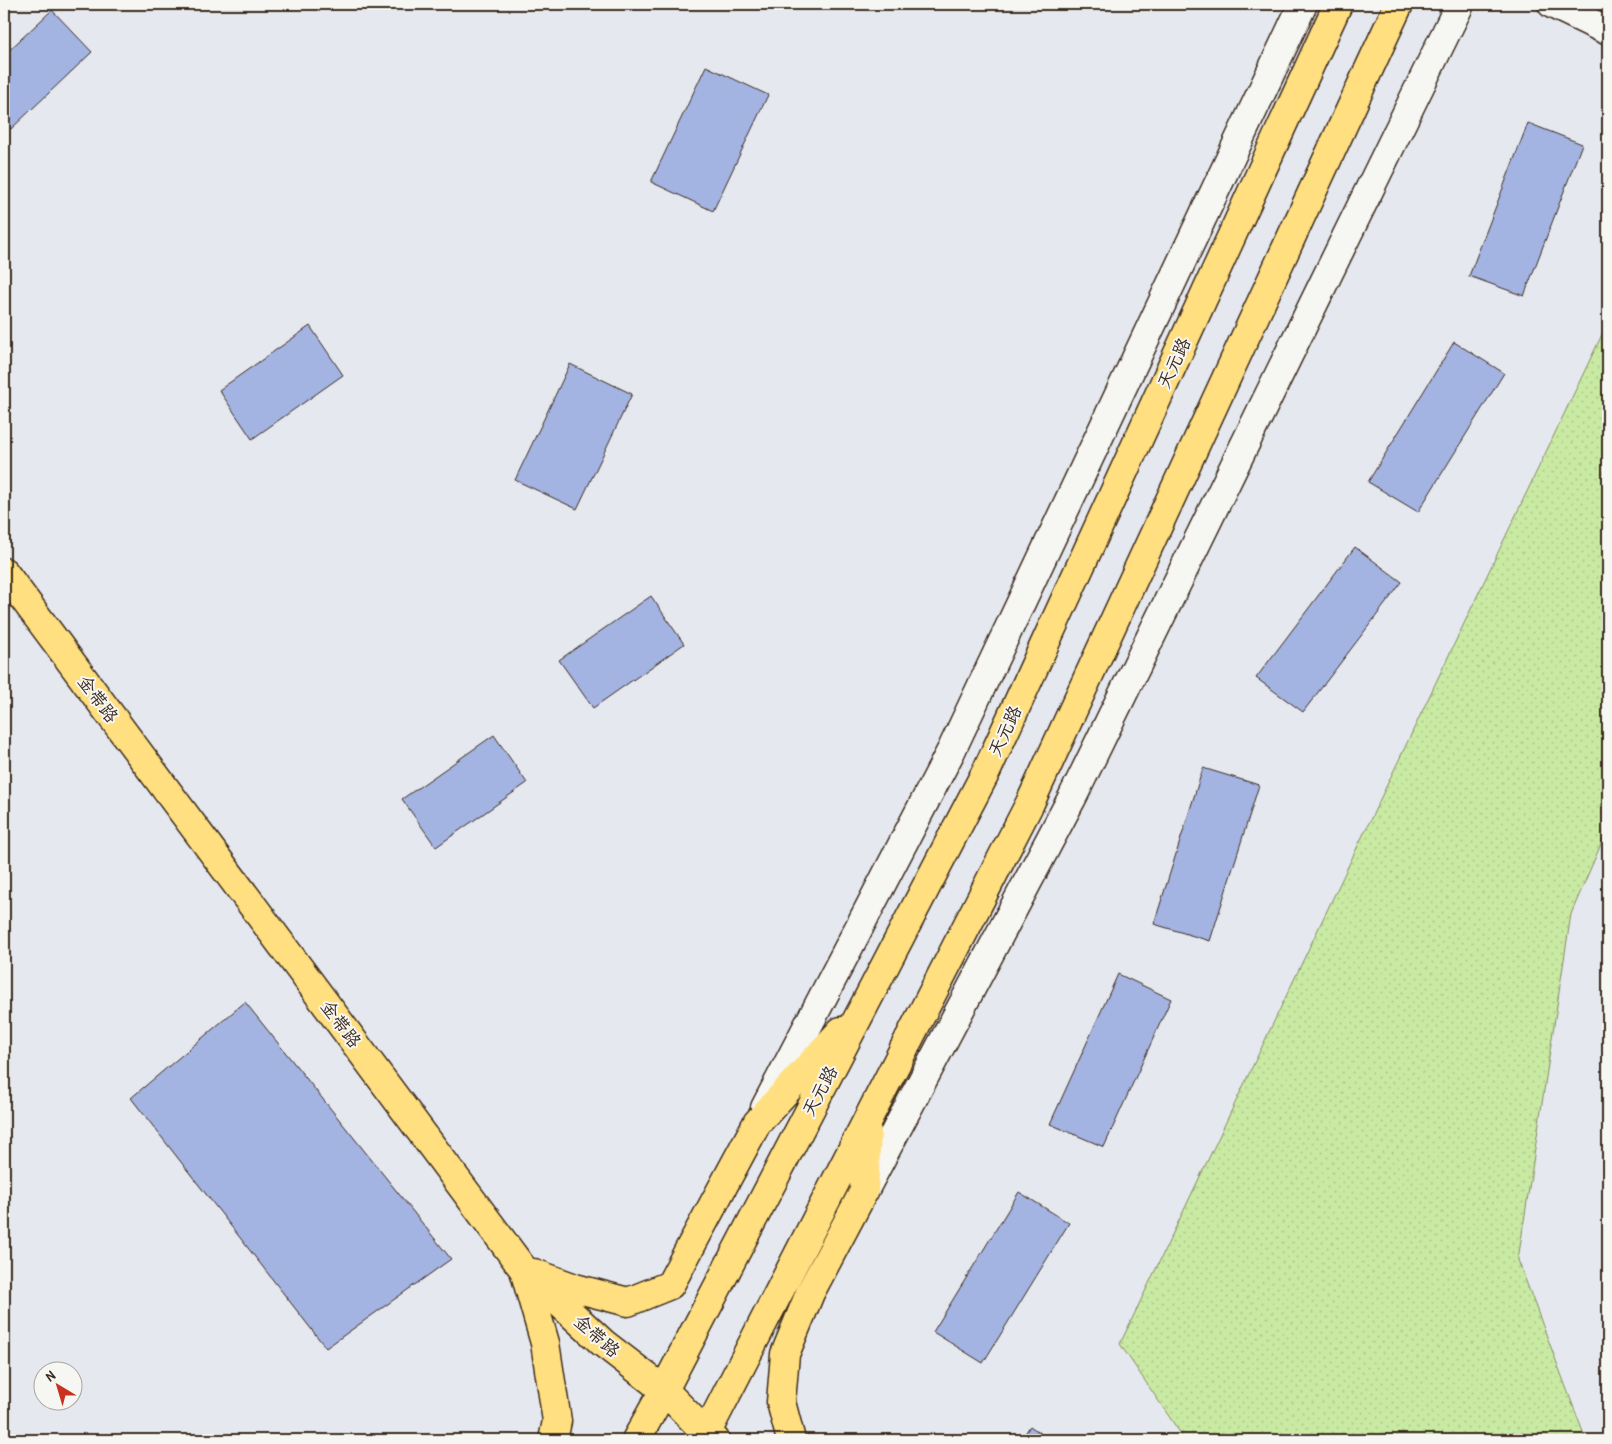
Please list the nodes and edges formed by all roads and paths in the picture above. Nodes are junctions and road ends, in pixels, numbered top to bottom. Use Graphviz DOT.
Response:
graph roads {
  1 [pos="1303,4"];
  2 [pos="1338,4"];
  3 [pos="1399,4"];
  4 [pos="1460,4"];
  5 [pos="1552,4"];
  6 [pos="1608,31"];
  7 [pos="4,572"];
  8 [pos="867,1002"];
  9 [pos="868,1120"];
  10 [pos="757,1123"];
  11 [pos="864,1191"];
  12 [pos="524,1270"];
  13 [pos="664,1390"];
  14 [pos="709,1438"];
  15 [pos="553,1440"];
  16 [pos="636,1440"];
  17 [pos="791,1440"];
  1 -- 10 [label="lane"];
  2 -- 8 [label="main road, 天元路"];
  3 -- 9 [label="main road"];
  4 -- 11 [label="lane"];
  5 -- 6 [label="lane"];
  7 -- 12 [label="main road, 金带路"];
  8 -- 10 [label="main road"];
  8 -- 13 [label="main road, 天元路"];
  9 -- 11 [label="main road"];
  9 -- 14 [label="main road"];
  10 -- 12 [label="main road"];
  11 -- 17 [label="main road"];
  12 -- 13 [label="main road, 金带路"];
  12 -- 15 [label="main road"];
  13 -- 14 [label="main road, 金带路"];
  13 -- 16 [label="main road, 天元路"];
}
